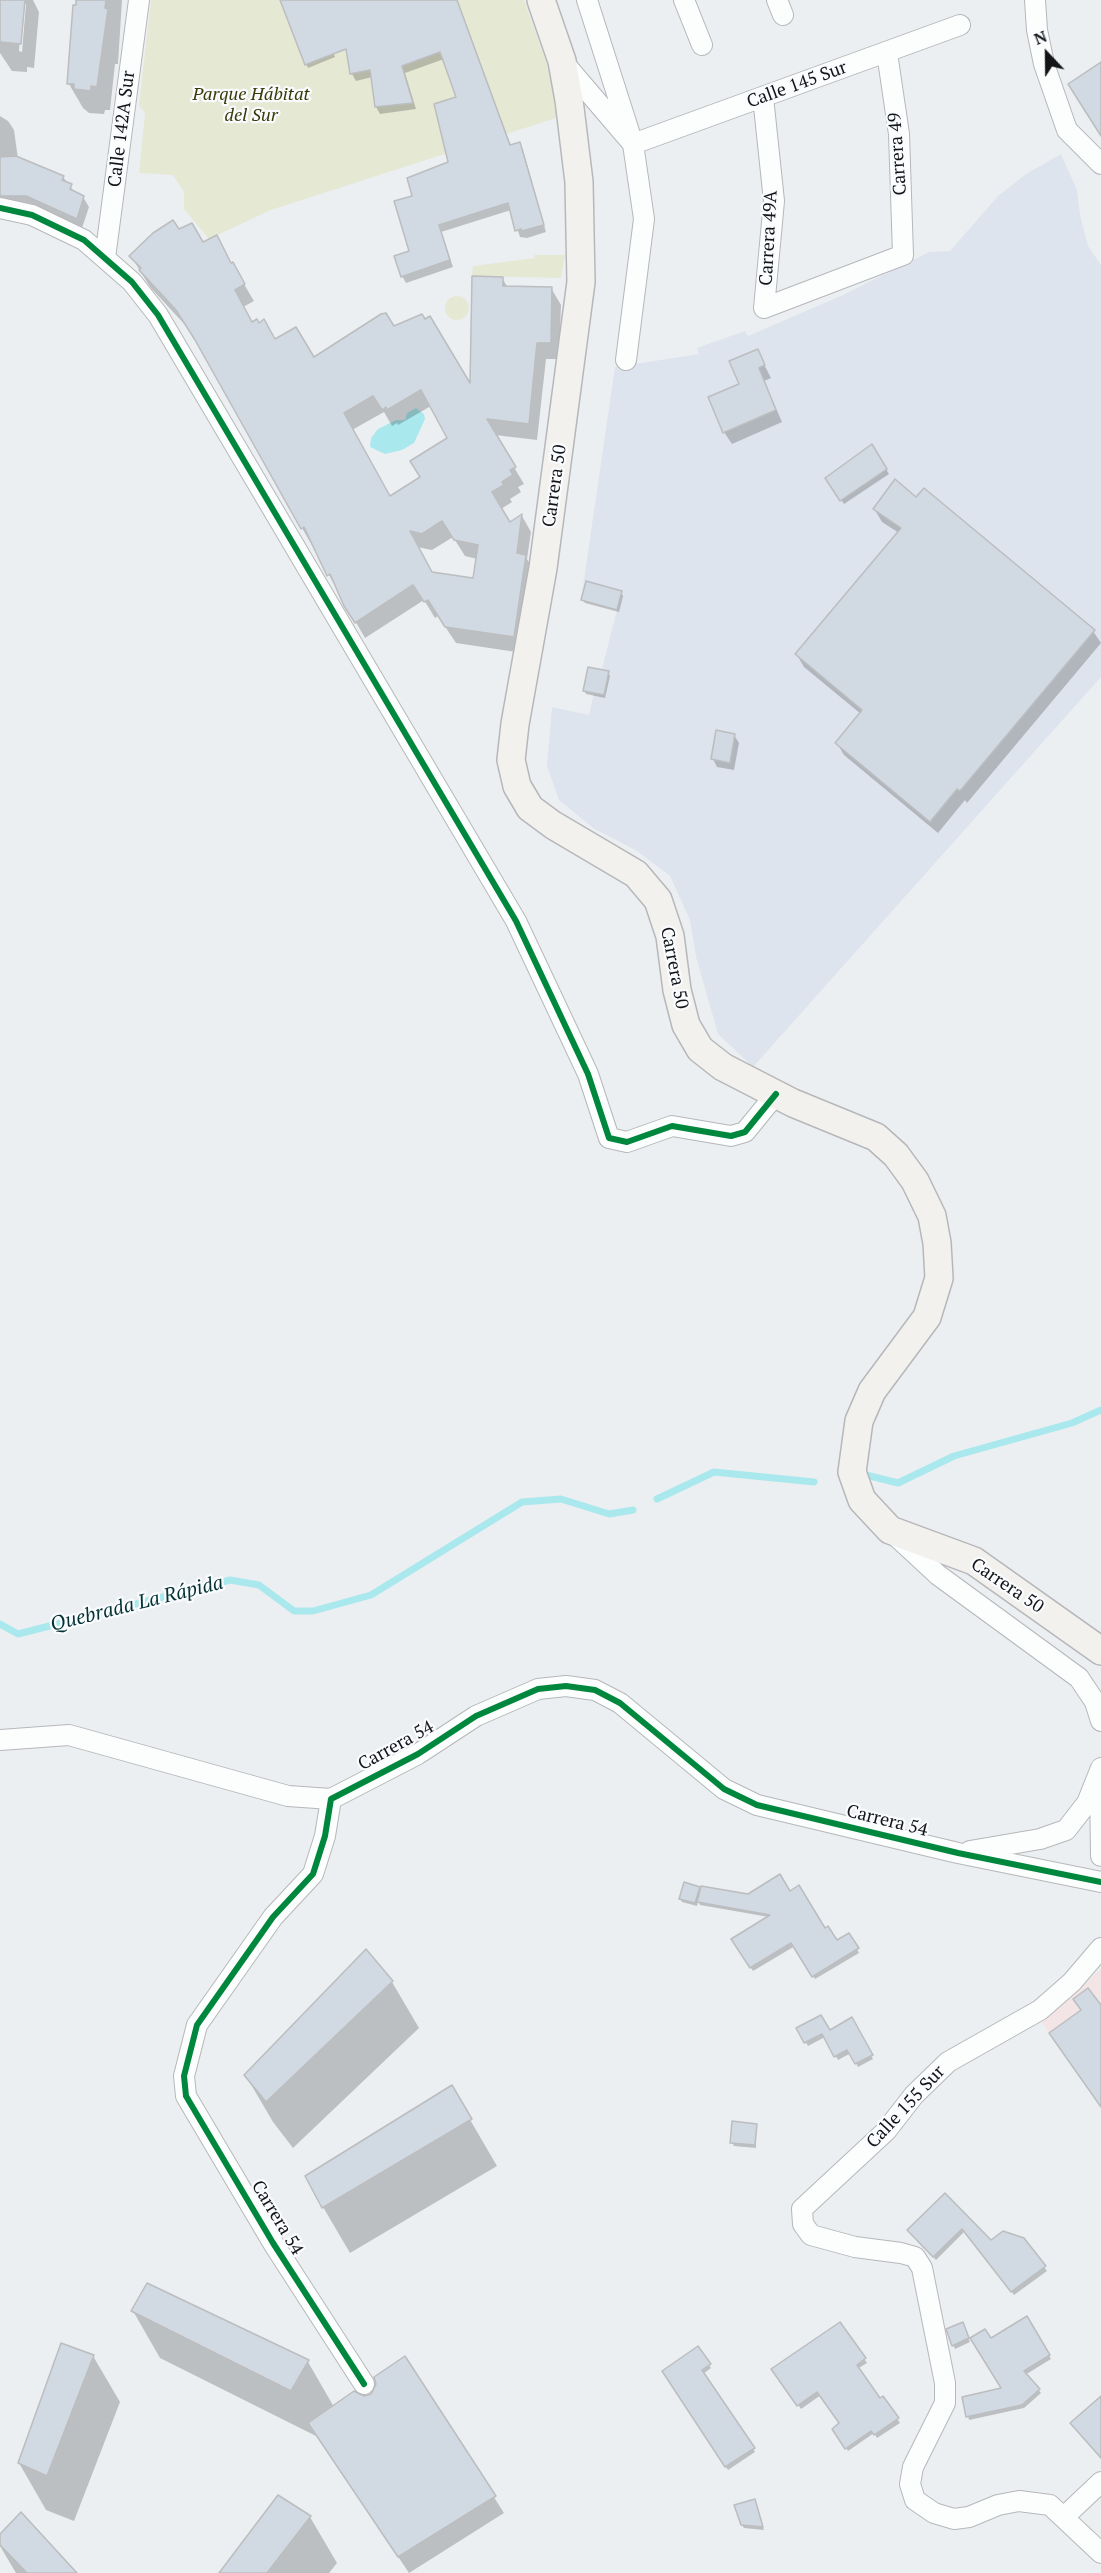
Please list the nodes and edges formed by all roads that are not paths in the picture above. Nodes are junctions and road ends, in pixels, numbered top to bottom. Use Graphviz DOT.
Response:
graph roads {
  1 [pos="138,0"];
  2 [pos="541,0"];
  3 [pos="587,0"];
  4 [pos="684,0"];
  5 [pos="1035,0"];
  6 [pos="960,25"];
  7 [pos="702,45"];
  8 [pos="887,53"];
  9 [pos="562,61"];
  10 [pos="763,97"];
  11 [pos="633,144"];
  12 [pos="1101,164"];
  13 [pos="0,208"];
  14 [pos="105,258"];
  15 [pos="764,308"];
  16 [pos="626,360"];
  17 [pos="776,1094"];
  18 [pos="890,1530"];
  19 [pos="1101,1651"];
  20 [pos="1101,1721"];
  21 [pos="0,1740"];
  22 [pos="1100,1771"];
  23 [pos="331,1799"];
  24 [pos="958,1853"];
  25 [pos="1101,1856"];
  26 [pos="1101,1882"];
  27 [pos="1101,1948"];
  28 [pos="364,2384"];
  29 [pos="1101,2482"];
  30 [pos="1064,2517"];
  31 [pos="1101,2553"];
  1 -- 14 [label="street, Calle 142A Sur"];
  2 -- 9 [label="main road, Carrera 50"];
  3 -- 11 [label="street"];
  4 -- 7 [label="street"];
  5 -- 12 [label="street"];
  6 -- 8 [label="street, Calle 145 Sur"];
  8 -- 10 [label="street, Calle 145 Sur"];
  8 -- 15 [label="street, Carrera 49"];
  9 -- 11 [label="street"];
  9 -- 17 [label="main road, Carrera 50"];
  10 -- 11 [label="street, Calle 145 Sur"];
  10 -- 15 [label="street, Carrera 49A"];
  11 -- 16 [label="street"];
  13 -- 14 [label="street"];
  14 -- 17 [label="street"];
  17 -- 18 [label="main road, Carrera 50"];
  18 -- 19 [label="main road, Carrera 50"];
  18 -- 20 [label="street"];
  21 -- 23 [label="street"];
  22 -- 24 [label="street, Carrera 54"];
  22 -- 25 [label="street"];
  23 -- 24 [label="street, Carrera 54"];
  23 -- 28 [label="street, Carrera 54"];
  24 -- 26 [label="street, Carrera 54"];
  27 -- 30 [label="street, Calle 155 Sur"];
  29 -- 30 [label="street"];
  30 -- 31 [label="street"];
}
